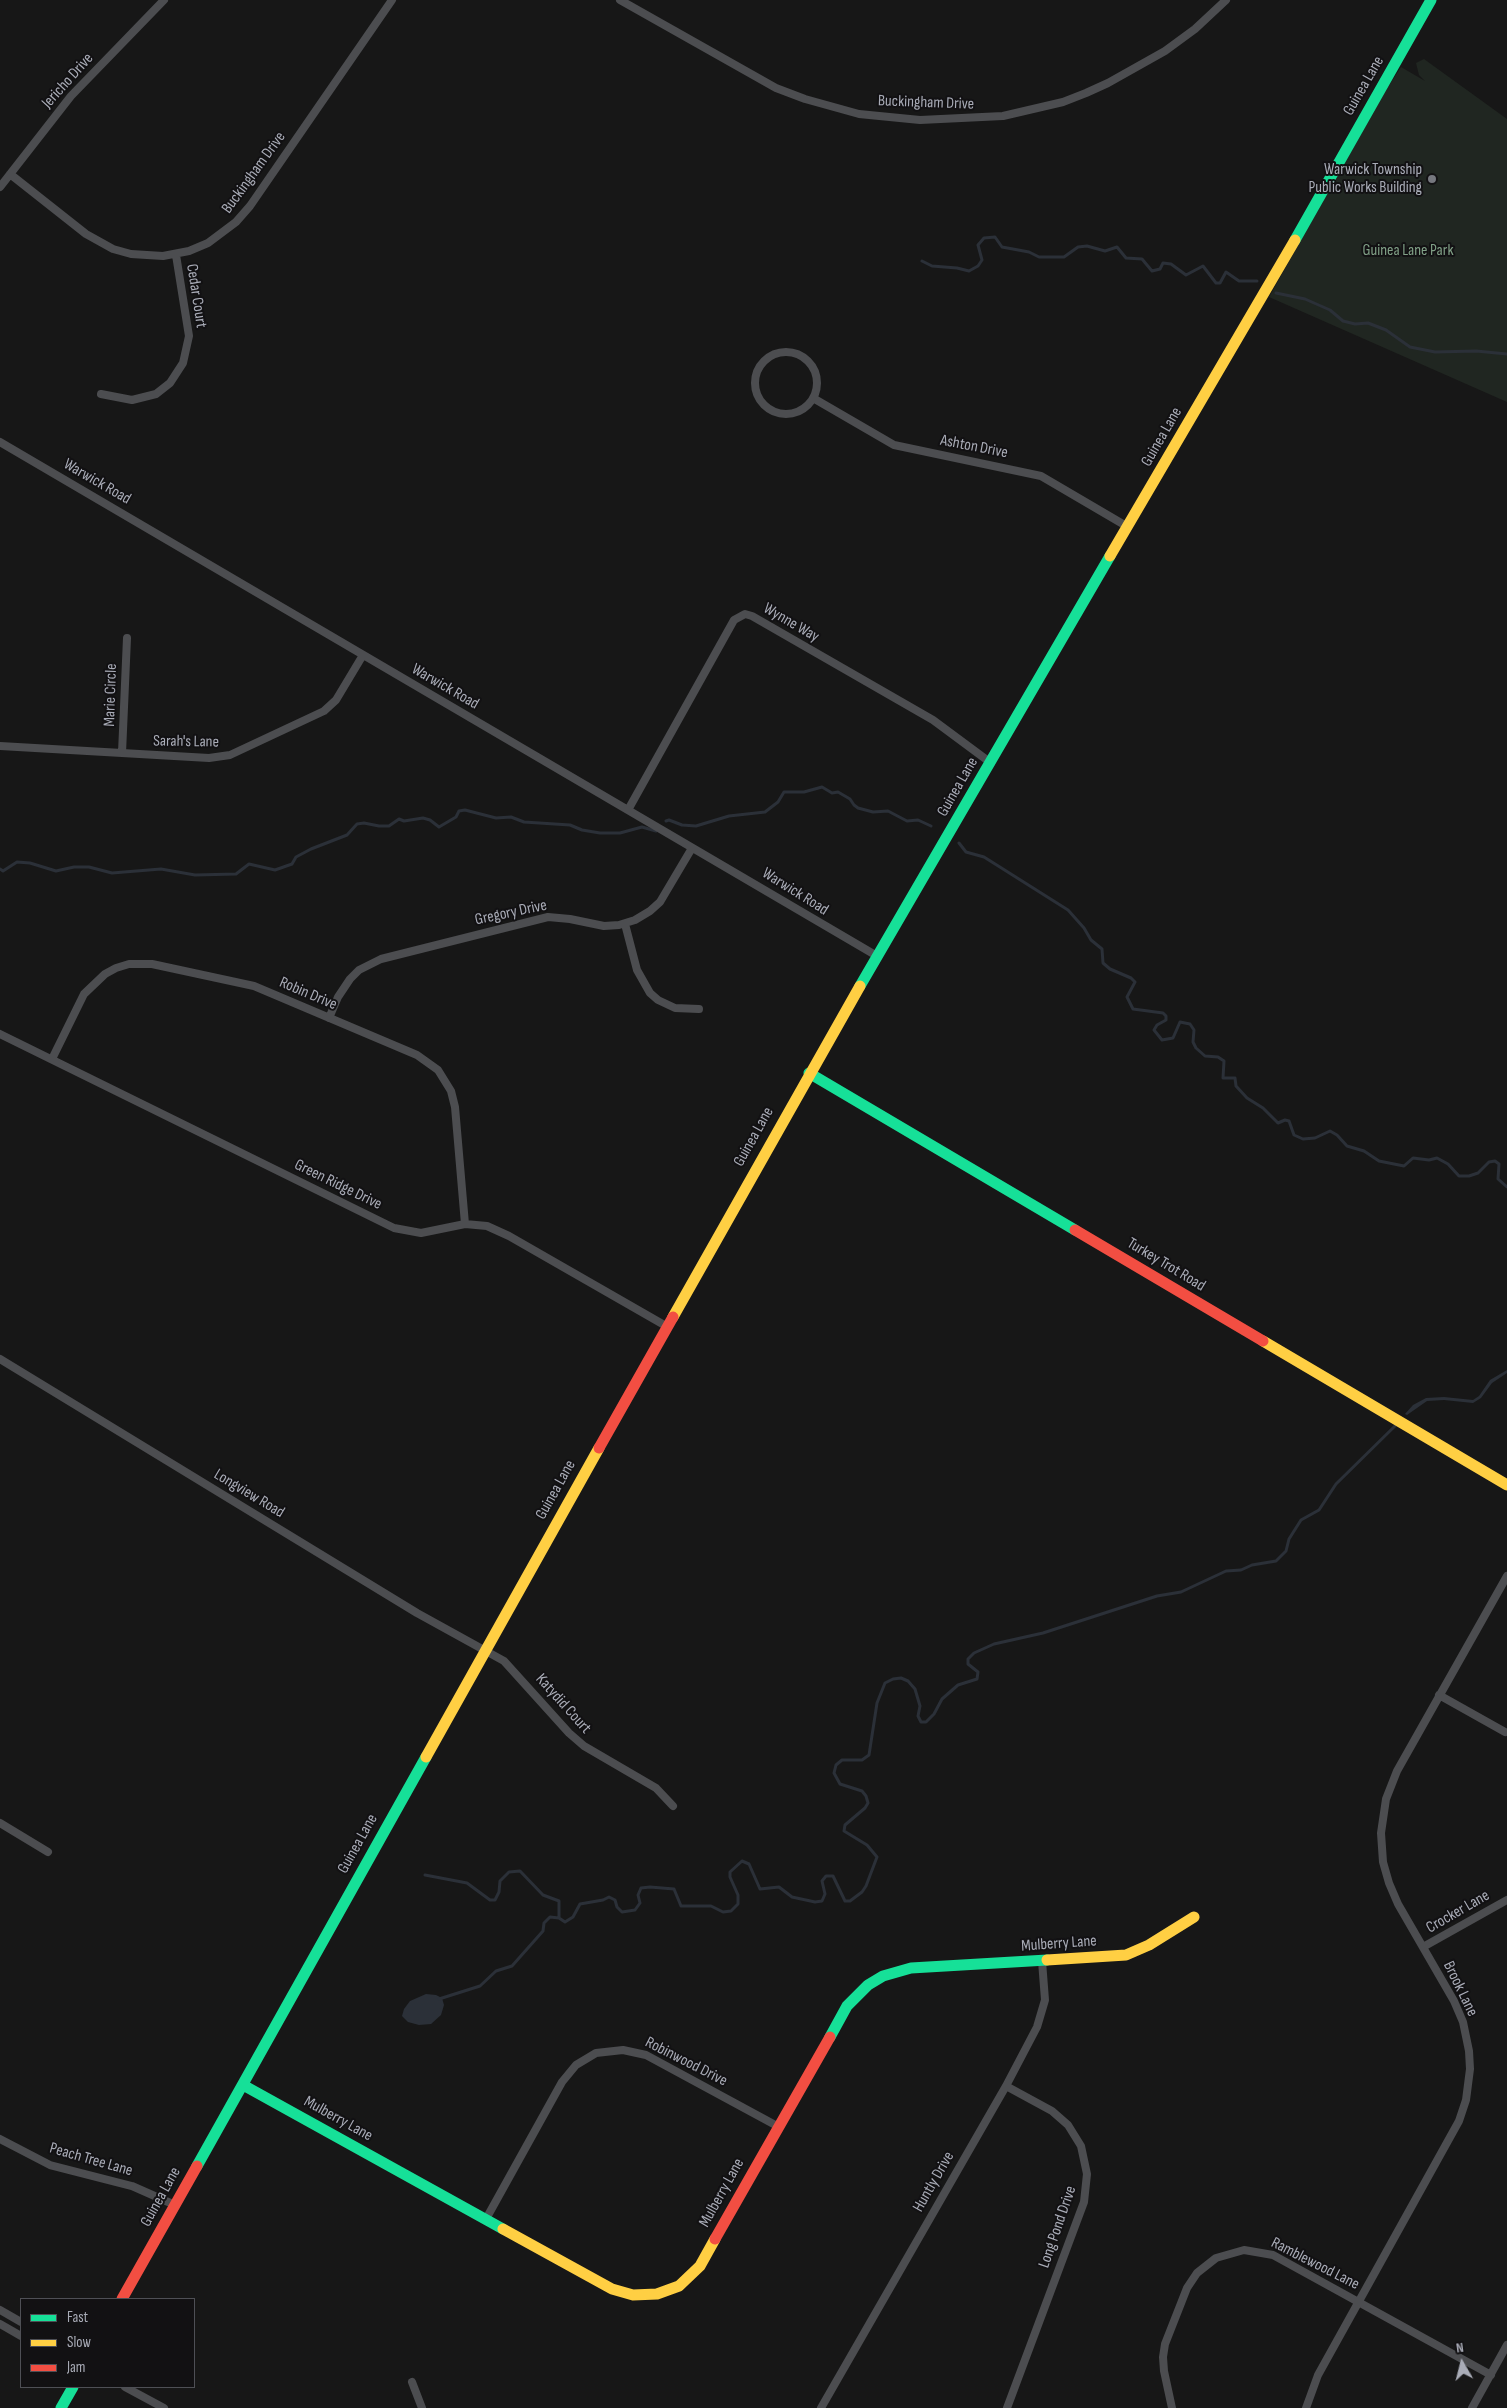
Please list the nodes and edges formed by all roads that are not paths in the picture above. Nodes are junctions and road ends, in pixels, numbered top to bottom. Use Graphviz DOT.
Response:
graph roads {
  1 [pos="164,0"];
  2 [pos="392,0"];
  3 [pos="620,0"];
  4 [pos="1226,0"];
  5 [pos="1431,0"];
  6 [pos="10,174"];
  7 [pos="0,187"];
  8 [pos="176,255"];
  9 [pos="101,394"];
  10 [pos="813,398"];
  11 [pos="0,442"];
  12 [pos="1128,527"];
  13 [pos="127,638"];
  14 [pos="363,655"];
  15 [pos="0,746"];
  16 [pos="122,753"];
  17 [pos="991,763"];
  18 [pos="628,810"];
  19 [pos="692,848"];
  20 [pos="625,924"];
  21 [pos="877,956"];
  22 [pos="699,1009"];
  23 [pos="329,1018"];
  24 [pos="0,1034"];
  25 [pos="52,1059"];
  26 [pos="809,1073"];
  27 [pos="465,1224"];
  28 [pos="666,1326"];
  29 [pos="0,1359"];
  30 [pos="1507,1485"];
  31 [pos="1507,1576"];
  32 [pos="1505,1585"];
  33 [pos="485,1651"];
  34 [pos="1439,1695"];
  35 [pos="1505,1732"];
  36 [pos="673,1806"];
  37 [pos="0,1823"];
  38 [pos="48,1852"];
  39 [pos="1507,1900"];
  40 [pos="1194,1917"];
  41 [pos="1423,1947"];
  42 [pos="1042,1962"];
  43 [pos="243,2085"];
  44 [pos="1006,2086"];
  45 [pos="778,2127"];
  46 [pos="0,2138"];
  47 [pos="175,2205"];
  48 [pos="486,2219"];
  49 [pos="123,2298"];
  50 [pos="1359,2301"];
  51 [pos="0,2310"];
  52 [pos="20,2321"];
  53 [pos="0,2324"];
  54 [pos="20,2335"];
  55 [pos="1507,2345"];
  56 [pos="1491,2375"];
  57 [pos="412,2382"];
  58 [pos="72,2388"];
  59 [pos="127,2388"];
  60 [pos="61,2408"];
  61 [pos="164,2408"];
  62 [pos="422,2408"];
  63 [pos="821,2408"];
  64 [pos="1007,2408"];
  65 [pos="1172,2408"];
  66 [pos="1306,2408"];
  67 [pos="1472,2408"];
  1 -- 6 [label="street, Jericho Drive"];
  2 -- 8 [label="street, Buckingham Drive"];
  3 -- 4 [label="street, Buckingham Drive"];
  5 -- 12 [label="street, Guinea Lane"];
  6 -- 7 [label="street, Jericho Drive"];
  6 -- 8 [label="street, Buckingham Drive"];
  8 -- 9 [label="street, Cedar Court"];
  10 -- 10 [label="street"];
  10 -- 12 [label="street, Ashton Drive"];
  11 -- 14 [label="street, Warwick Road"];
  12 -- 17 [label="street, Guinea Lane"];
  13 -- 16 [label="street, Marie Circle"];
  14 -- 16 [label="street, Sarah's Lane"];
  14 -- 18 [label="street, Warwick Road"];
  15 -- 16 [label="street, Sarah's Lane"];
  17 -- 18 [label="street, Wynne Way"];
  17 -- 21 [label="street, Guinea Lane"];
  18 -- 19 [label="street, Warwick Road"];
  19 -- 20 [label="street, Gregory Drive"];
  19 -- 21 [label="street, Warwick Road"];
  20 -- 22 [label="street"];
  20 -- 23 [label="street, Gregory Drive"];
  21 -- 26 [label="street, Guinea Lane"];
  23 -- 25 [label="street, Robin Drive"];
  23 -- 27 [label="street, Robin Drive"];
  24 -- 25 [label="street, Green Ridge Drive"];
  25 -- 27 [label="street, Green Ridge Drive"];
  26 -- 28 [label="street, Guinea Lane"];
  26 -- 30 [label="street, Turkey Trot Road"];
  27 -- 28 [label="street, Green Ridge Drive"];
  28 -- 33 [label="street, Guinea Lane"];
  29 -- 33 [label="street, Longview Road"];
  31 -- 32 [label="street, Brook Lane"];
  32 -- 34 [label="street, Brook Lane"];
  33 -- 36 [label="street, Katydid Court"];
  33 -- 43 [label="street, Guinea Lane"];
  34 -- 35 [label="street"];
  34 -- 41 [label="street, Brook Lane"];
  37 -- 38 [label="street"];
  39 -- 41 [label="street, Crocker Lane"];
  40 -- 42 [label="street, Mulberry Lane"];
  41 -- 50 [label="street, Brook Lane"];
  42 -- 44 [label="street, Huntly Drive"];
  42 -- 45 [label="street, Mulberry Lane"];
  43 -- 47 [label="street, Guinea Lane"];
  43 -- 48 [label="street, Mulberry Lane"];
  44 -- 63 [label="street, Huntly Drive"];
  44 -- 64 [label="street, Long Pond Drive"];
  45 -- 48 [label="street, Mulberry Lane"];
  45 -- 48 [label="street, Robinwood Drive"];
  46 -- 47 [label="street, Peach Tree Lane"];
  47 -- 49 [label="street, Guinea Lane"];
  50 -- 56 [label="street, Ramblewood Lane"];
  50 -- 65 [label="street, Ramblewood Lane"];
  50 -- 66 [label="street, Brook Lane"];
  51 -- 52 [label="street"];
  53 -- 54 [label="street"];
  55 -- 56 [label="street"];
  56 -- 67 [label="street"];
  57 -- 62 [label="street"];
  58 -- 60 [label="street"];
  59 -- 61 [label="street"];
}
